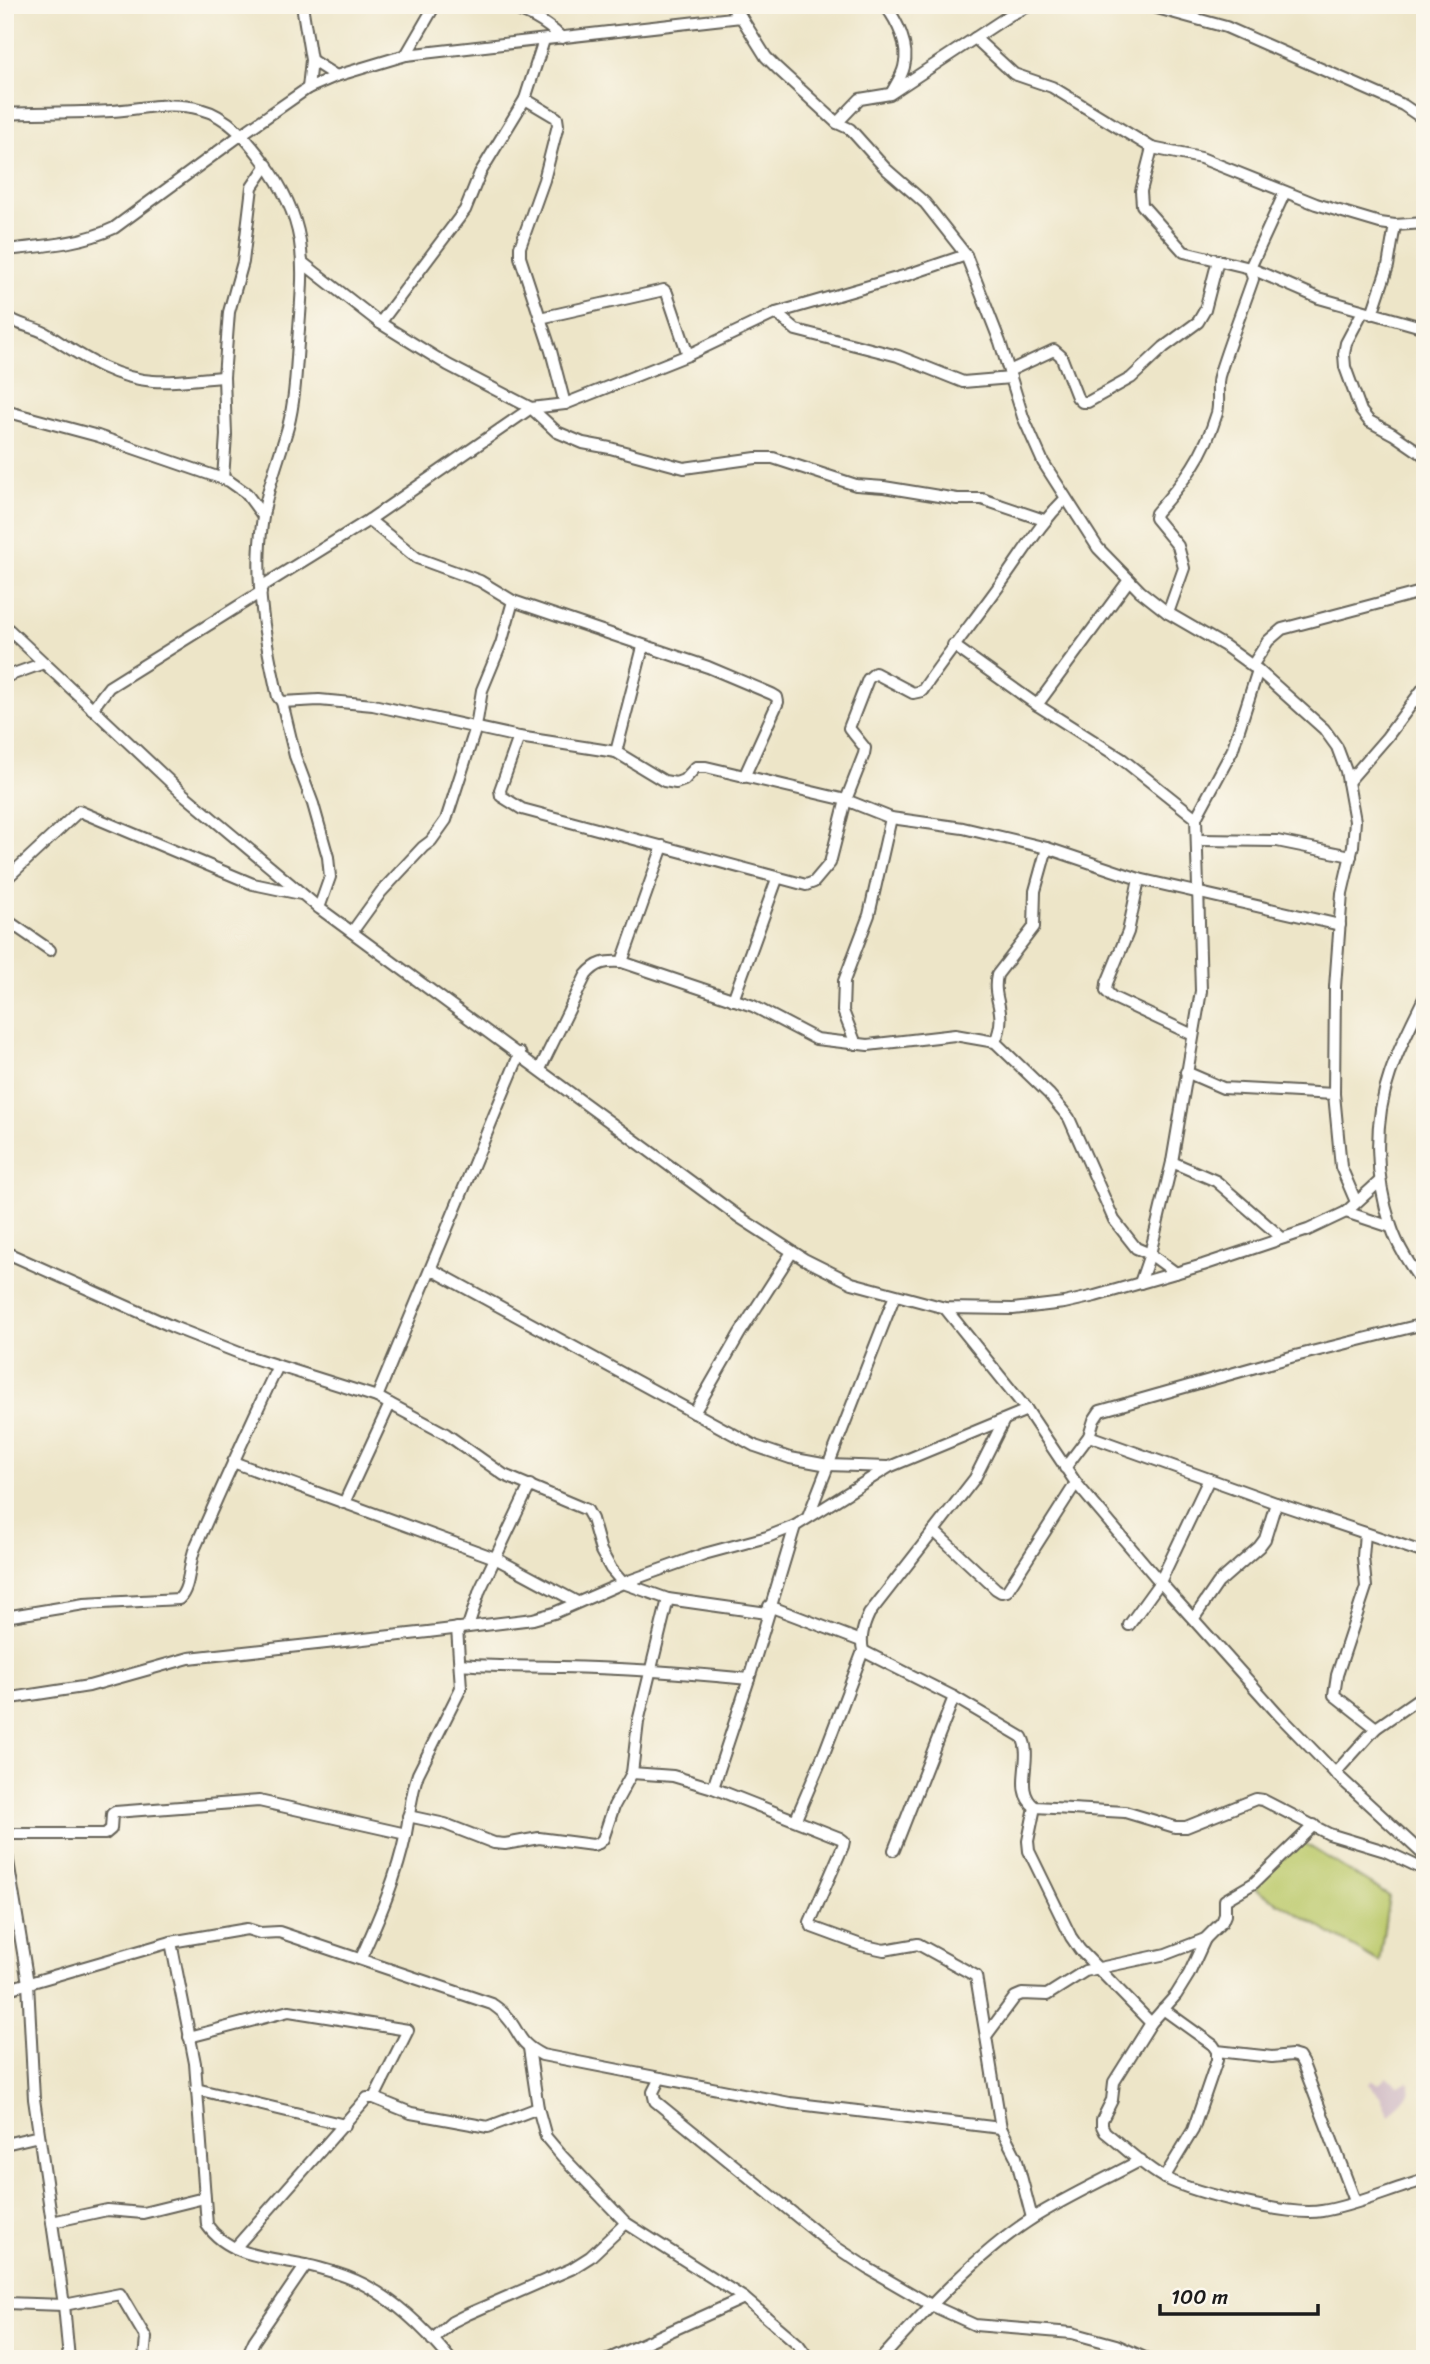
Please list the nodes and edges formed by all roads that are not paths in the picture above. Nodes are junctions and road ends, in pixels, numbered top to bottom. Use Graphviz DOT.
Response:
graph roads {
  1 [pos="302,5"];
  2 [pos="435,5"];
  3 [pos="503,5"];
  4 [pos="730,5"];
  5 [pos="885,5"];
  6 [pos="1031,5"];
  7 [pos="1146,5"];
  8 [pos="741,17"];
  9 [pos="562,38"];
  10 [pos="975,38"];
  11 [pos="544,40"];
  12 [pos="406,55"];
  13 [pos="312,60"];
  14 [pos="336,76"];
  15 [pos="308,89"];
  16 [pos="890,94"];
  17 [pos="525,99"];
  18 [pos="5,114"];
  19 [pos="1425,120"];
  20 [pos="837,123"];
  21 [pos="242,134"];
  22 [pos="1152,148"];
  23 [pos="267,166"];
  24 [pos="1285,192"];
  25 [pos="1425,223"];
  26 [pos="1395,225"];
  27 [pos="5,250"];
  28 [pos="965,255"];
  29 [pos="1218,261"];
  30 [pos="303,263"];
  31 [pos="1250,268"];
  32 [pos="776,313"];
  33 [pos="1368,313"];
  34 [pos="5,315"];
  35 [pos="540,318"];
  36 [pos="380,323"];
  37 [pos="1425,328"];
  38 [pos="688,355"];
  39 [pos="1010,375"];
  40 [pos="225,377"];
  41 [pos="565,404"];
  42 [pos="531,408"];
  43 [pos="5,411"];
  44 [pos="1425,456"];
  45 [pos="223,479"];
  46 [pos="1065,499"];
  47 [pos="263,516"];
  48 [pos="369,520"];
  49 [pos="1044,520"];
  50 [pos="1129,580"];
  51 [pos="261,589"];
  52 [pos="1425,591"];
  53 [pos="513,601"];
  54 [pos="1168,613"];
  55 [pos="5,626"];
  56 [pos="953,645"];
  57 [pos="643,647"];
  58 [pos="44,663"];
  59 [pos="1255,668"];
  60 [pos="5,677"];
  61 [pos="1425,686"];
  62 [pos="282,702"];
  63 [pos="1037,705"];
  64 [pos="92,709"];
  65 [pos="476,727"];
  66 [pos="519,737"];
  67 [pos="616,752"];
  68 [pos="744,777"];
  69 [pos="1348,782"];
  70 [pos="846,800"];
  71 [pos="891,818"];
  72 [pos="1196,818"];
  73 [pos="1198,840"];
  74 [pos="663,846"];
  75 [pos="1047,848"];
  76 [pos="1351,856"];
  77 [pos="777,879"];
  78 [pos="1139,879"];
  79 [pos="5,880"];
  80 [pos="1198,893"];
  81 [pos="304,895"];
  82 [pos="319,908"];
  83 [pos="5,919"];
  84 [pos="1340,925"];
  85 [pos="352,932"];
  86 [pos="50,950"];
  87 [pos="622,962"];
  88 [pos="1425,996"];
  89 [pos="733,1000"];
  90 [pos="1193,1035"];
  91 [pos="995,1042"];
  92 [pos="856,1044"];
  93 [pos="520,1053"];
  94 [pos="540,1069"];
  95 [pos="1186,1072"];
  96 [pos="1334,1094"];
  97 [pos="1172,1162"];
  98 [pos="1380,1181"];
  99 [pos="1356,1202"];
  100 [pos="1346,1212"];
  101 [pos="1391,1227"];
  102 [pos="1282,1238"];
  103 [pos="5,1252"];
  104 [pos="792,1252"];
  105 [pos="1150,1254"];
  106 [pos="431,1269"];
  107 [pos="1175,1273"];
  108 [pos="1140,1283"];
  109 [pos="1425,1287"];
  110 [pos="895,1295"];
  111 [pos="945,1308"];
  112 [pos="1425,1311"];
  113 [pos="1424,1325"];
  114 [pos="278,1366"];
  115 [pos="377,1397"];
  116 [pos="390,1404"];
  117 [pos="1027,1410"];
  118 [pos="694,1413"];
  119 [pos="1004,1420"];
  120 [pos="1088,1436"];
  121 [pos="233,1462"];
  122 [pos="828,1465"];
  123 [pos="889,1467"];
  124 [pos="1065,1468"];
  125 [pos="1209,1479"];
  126 [pos="1076,1483"];
  127 [pos="530,1485"];
  128 [pos="344,1503"];
  129 [pos="1276,1503"];
  130 [pos="808,1517"];
  131 [pos="794,1526"];
  132 [pos="934,1531"];
  133 [pos="1365,1533"];
  134 [pos="1425,1547"];
  135 [pos="1424,1553"];
  136 [pos="495,1558"];
  137 [pos="1160,1582"];
  138 [pos="623,1583"];
  139 [pos="668,1599"];
  140 [pos="577,1602"];
  141 [pos="768,1610"];
  142 [pos="5,1617"];
  143 [pos="1194,1618"];
  144 [pos="1129,1625"];
  145 [pos="463,1627"];
  146 [pos="862,1646"];
  147 [pos="460,1664"];
  148 [pos="652,1670"];
  149 [pos="749,1679"];
  150 [pos="1425,1694"];
  151 [pos="954,1697"];
  152 [pos="5,1699"];
  153 [pos="1376,1728"];
  154 [pos="632,1773"];
  155 [pos="1335,1773"];
  156 [pos="713,1788"];
  157 [pos="1035,1807"];
  158 [pos="408,1816"];
  159 [pos="796,1819"];
  160 [pos="1314,1825"];
  161 [pos="5,1834"];
  162 [pos="406,1834"];
  163 [pos="1406,1839"];
  164 [pos="5,1843"];
  165 [pos="894,1850"];
  166 [pos="1396,1855"];
  167 [pos="1425,1856"];
  168 [pos="1425,1870"];
  169 [pos="1205,1939"];
  170 [pos="171,1942"];
  171 [pos="361,1958"];
  172 [pos="1097,1969"];
  173 [pos="28,1983"];
  174 [pos="5,1990"];
  175 [pos="1163,2010"];
  176 [pos="1151,2023"];
  177 [pos="986,2036"];
  178 [pos="189,2037"];
  179 [pos="528,2049"];
  180 [pos="1217,2051"];
  181 [pos="660,2078"];
  182 [pos="196,2090"];
  183 [pos="374,2098"];
  184 [pos="538,2108"];
  185 [pos="345,2124"];
  186 [pos="1001,2128"];
  187 [pos="39,2136"];
  188 [pos="5,2144"];
  189 [pos="1141,2160"];
  190 [pos="1164,2178"];
  191 [pos="1424,2178"];
  192 [pos="204,2198"];
  193 [pos="1355,2201"];
  194 [pos="1032,2218"];
  195 [pos="51,2222"];
  196 [pos="626,2223"];
  197 [pos="235,2249"];
  198 [pos="306,2265"];
  199 [pos="744,2298"];
  200 [pos="5,2303"];
  201 [pos="64,2305"];
  202 [pos="931,2305"];
  203 [pos="432,2340"];
  204 [pos="443,2356"];
  205 [pos="69,2359"];
  206 [pos="144,2359"];
  207 [pos="246,2359"];
  208 [pos="609,2359"];
  209 [pos="809,2359"];
  210 [pos="881,2359"];
  211 [pos="1147,2359"];
  1 -- 13 [label="street"];
  2 -- 12 [label="street"];
  3 -- 9 [label="street"];
  4 -- 8 [label="street"];
  5 -- 16 [label="street"];
  6 -- 10 [label="street"];
  7 -- 19 [label="street"];
  8 -- 9 [label="street"];
  8 -- 20 [label="street"];
  9 -- 11 [label="street"];
  10 -- 16 [label="street"];
  10 -- 22 [label="street"];
  11 -- 12 [label="street"];
  11 -- 17 [label="street"];
  12 -- 14 [label="street"];
  13 -- 14 [label="street"];
  13 -- 15 [label="street"];
  14 -- 15 [label="street"];
  15 -- 21 [label="street"];
  16 -- 20 [label="street"];
  17 -- 35 [label="street"];
  17 -- 36 [label="street"];
  18 -- 21 [label="street"];
  20 -- 28 [label="street"];
  21 -- 23 [label="street"];
  21 -- 27 [label="street"];
  22 -- 24 [label="street"];
  22 -- 29 [label="street"];
  23 -- 30 [label="street"];
  23 -- 40 [label="street"];
  24 -- 26 [label="street"];
  24 -- 31 [label="street"];
  25 -- 26 [label="street"];
  26 -- 33 [label="street"];
  28 -- 32 [label="street"];
  28 -- 39 [label="street"];
  29 -- 31 [label="street"];
  29 -- 39 [label="street"];
  30 -- 36 [label="street"];
  30 -- 47 [label="street"];
  31 -- 33 [label="street"];
  31 -- 54 [label="street"];
  32 -- 38 [label="street"];
  32 -- 39 [label="street"];
  33 -- 37 [label="street"];
  33 -- 44 [label="street"];
  34 -- 40 [label="street"];
  35 -- 38 [label="street"];
  35 -- 41 [label="street"];
  36 -- 42 [label="street"];
  38 -- 41 [label="street"];
  39 -- 46 [label="street"];
  40 -- 45 [label="street"];
  41 -- 42 [label="street"];
  42 -- 48 [label="street"];
  42 -- 49 [label="street"];
  43 -- 45 [label="street"];
  45 -- 47 [label="street"];
  46 -- 49 [label="street"];
  46 -- 50 [label="street"];
  47 -- 51 [label="street"];
  48 -- 51 [label="street"];
  48 -- 53 [label="street"];
  49 -- 56 [label="street"];
  50 -- 54 [label="street"];
  50 -- 63 [label="street"];
  51 -- 62 [label="street"];
  51 -- 64 [label="street"];
  52 -- 59 [label="street"];
  53 -- 57 [label="street"];
  53 -- 65 [label="street"];
  54 -- 59 [label="street"];
  55 -- 58 [label="street"];
  56 -- 63 [label="street"];
  56 -- 70 [label="street"];
  57 -- 67 [label="street"];
  57 -- 68 [label="street"];
  58 -- 60 [label="street"];
  58 -- 64 [label="street"];
  59 -- 69 [label="street"];
  59 -- 72 [label="street"];
  61 -- 69 [label="street"];
  62 -- 65 [label="street"];
  62 -- 82 [label="street"];
  63 -- 72 [label="street"];
  64 -- 81 [label="street"];
  65 -- 66 [label="street"];
  65 -- 85 [label="street"];
  66 -- 67 [label="street"];
  66 -- 74 [label="street"];
  67 -- 68 [label="street"];
  68 -- 70 [label="street"];
  69 -- 76 [label="street"];
  70 -- 71 [label="street"];
  70 -- 77 [label="street"];
  71 -- 75 [label="street"];
  71 -- 92 [label="street"];
  72 -- 73 [label="street"];
  73 -- 76 [label="street"];
  73 -- 80 [label="street"];
  74 -- 77 [label="street"];
  74 -- 87 [label="street"];
  75 -- 78 [label="street"];
  75 -- 91 [label="street"];
  76 -- 84 [label="street"];
  77 -- 89 [label="street"];
  78 -- 80 [label="street"];
  78 -- 90 [label="street"];
  79 -- 81 [label="street"];
  80 -- 84 [label="street"];
  80 -- 90 [label="street"];
  81 -- 82 [label="street"];
  82 -- 85 [label="street"];
  83 -- 86 [label="street"];
  84 -- 96 [label="street"];
  85 -- 93 [label="street"];
  87 -- 89 [label="street"];
  87 -- 94 [label="street"];
  88 -- 98 [label="street"];
  89 -- 92 [label="street"];
  90 -- 95 [label="street"];
  91 -- 92 [label="street"];
  91 -- 105 [label="street"];
  93 -- 94 [label="street"];
  93 -- 106 [label="street"];
  94 -- 104 [label="street"];
  95 -- 96 [label="street"];
  95 -- 97 [label="street"];
  96 -- 99 [label="street"];
  97 -- 102 [label="street"];
  97 -- 105 [label="street"];
  98 -- 99 [label="street"];
  98 -- 101 [label="street"];
  99 -- 100 [label="street"];
  100 -- 101 [label="street"];
  100 -- 102 [label="street"];
  101 -- 109 [label="street"];
  102 -- 107 [label="street"];
  103 -- 114 [label="street"];
  104 -- 110 [label="street"];
  104 -- 118 [label="street"];
  105 -- 107 [label="street"];
  105 -- 108 [label="street"];
  106 -- 115 [label="street"];
  106 -- 118 [label="street"];
  107 -- 108 [label="street"];
  108 -- 111 [label="street"];
  110 -- 111 [label="street"];
  110 -- 122 [label="street"];
  111 -- 117 [label="street"];
  112 -- 113 [label="street"];
  113 -- 120 [label="street"];
  114 -- 115 [label="street"];
  114 -- 121 [label="street"];
  115 -- 116 [label="street"];
  116 -- 127 [label="street"];
  116 -- 128 [label="street"];
  117 -- 119 [label="street"];
  117 -- 124 [label="street"];
  118 -- 122 [label="street"];
  119 -- 123 [label="street"];
  119 -- 132 [label="street"];
  120 -- 124 [label="street"];
  120 -- 125 [label="street"];
  121 -- 128 [label="street"];
  121 -- 142 [label="street"];
  122 -- 123 [label="street"];
  122 -- 130 [label="street"];
  123 -- 130 [label="street"];
  124 -- 126 [label="street"];
  125 -- 129 [label="street"];
  125 -- 137 [label="street"];
  126 -- 132 [label="street"];
  126 -- 137 [label="street"];
  127 -- 136 [label="street"];
  127 -- 138 [label="street"];
  128 -- 136 [label="street"];
  129 -- 133 [label="street"];
  129 -- 143 [label="street"];
  130 -- 131 [label="street"];
  131 -- 138 [label="street"];
  131 -- 141 [label="street"];
  132 -- 146 [label="street"];
  133 -- 135 [label="street"];
  133 -- 153 [label="street"];
  134 -- 135 [label="street"];
  136 -- 140 [label="street"];
  136 -- 145 [label="street"];
  137 -- 143 [label="street"];
  137 -- 144 [label="street"];
  138 -- 139 [label="street"];
  138 -- 140 [label="street"];
  139 -- 141 [label="street"];
  139 -- 148 [label="street"];
  140 -- 145 [label="street"];
  141 -- 146 [label="street"];
  141 -- 149 [label="street"];
  143 -- 155 [label="street"];
  145 -- 147 [label="street"];
  145 -- 152 [label="street"];
  146 -- 151 [label="street"];
  146 -- 159 [label="street"];
  147 -- 148 [label="street"];
  147 -- 158 [label="street"];
  148 -- 149 [label="street"];
  148 -- 154 [label="street"];
  149 -- 156 [label="street"];
  150 -- 153 [label="street"];
  151 -- 157 [label="street"];
  151 -- 165 [label="street"];
  153 -- 155 [label="street"];
  154 -- 156 [label="street"];
  154 -- 158 [label="street"];
  155 -- 163 [label="street"];
  156 -- 159 [label="street"];
  157 -- 160 [label="street"];
  157 -- 172 [label="street"];
  158 -- 162 [label="street"];
  159 -- 177 [label="street"];
  160 -- 166 [label="street"];
  160 -- 169 [label="street"];
  161 -- 162 [label="street"];
  162 -- 171 [label="street"];
  163 -- 166 [label="street"];
  163 -- 167 [label="street"];
  164 -- 173 [label="street"];
  166 -- 168 [label="street"];
  169 -- 172 [label="street"];
  169 -- 175 [label="street"];
  170 -- 171 [label="street"];
  170 -- 173 [label="street"];
  170 -- 178 [label="street"];
  171 -- 179 [label="street"];
  172 -- 176 [label="street"];
  172 -- 177 [label="street"];
  173 -- 174 [label="street"];
  173 -- 187 [label="street"];
  175 -- 176 [label="street"];
  175 -- 180 [label="street"];
  176 -- 189 [label="street"];
  177 -- 186 [label="street"];
  178 -- 182 [label="street"];
  178 -- 183 [label="street"];
  179 -- 181 [label="street"];
  179 -- 184 [label="street"];
  180 -- 190 [label="street"];
  180 -- 193 [label="street"];
  181 -- 186 [label="street"];
  181 -- 202 [label="street"];
  182 -- 185 [label="street"];
  182 -- 192 [label="street"];
  183 -- 184 [label="street"];
  183 -- 185 [label="street"];
  184 -- 196 [label="street"];
  185 -- 197 [label="street"];
  186 -- 194 [label="street"];
  187 -- 188 [label="street"];
  187 -- 195 [label="street"];
  189 -- 190 [label="street"];
  189 -- 194 [label="street"];
  190 -- 193 [label="street"];
  191 -- 193 [label="street"];
  192 -- 195 [label="street"];
  192 -- 197 [label="street"];
  194 -- 202 [label="street"];
  195 -- 201 [label="street"];
  196 -- 199 [label="street"];
  196 -- 203 [label="street"];
  197 -- 198 [label="street"];
  198 -- 203 [label="street"];
  198 -- 207 [label="street"];
  199 -- 208 [label="street"];
  199 -- 209 [label="street"];
  200 -- 201 [label="street"];
  201 -- 205 [label="street"];
  201 -- 206 [label="street"];
  202 -- 210 [label="street"];
  202 -- 211 [label="street"];
  203 -- 204 [label="street"];
}
